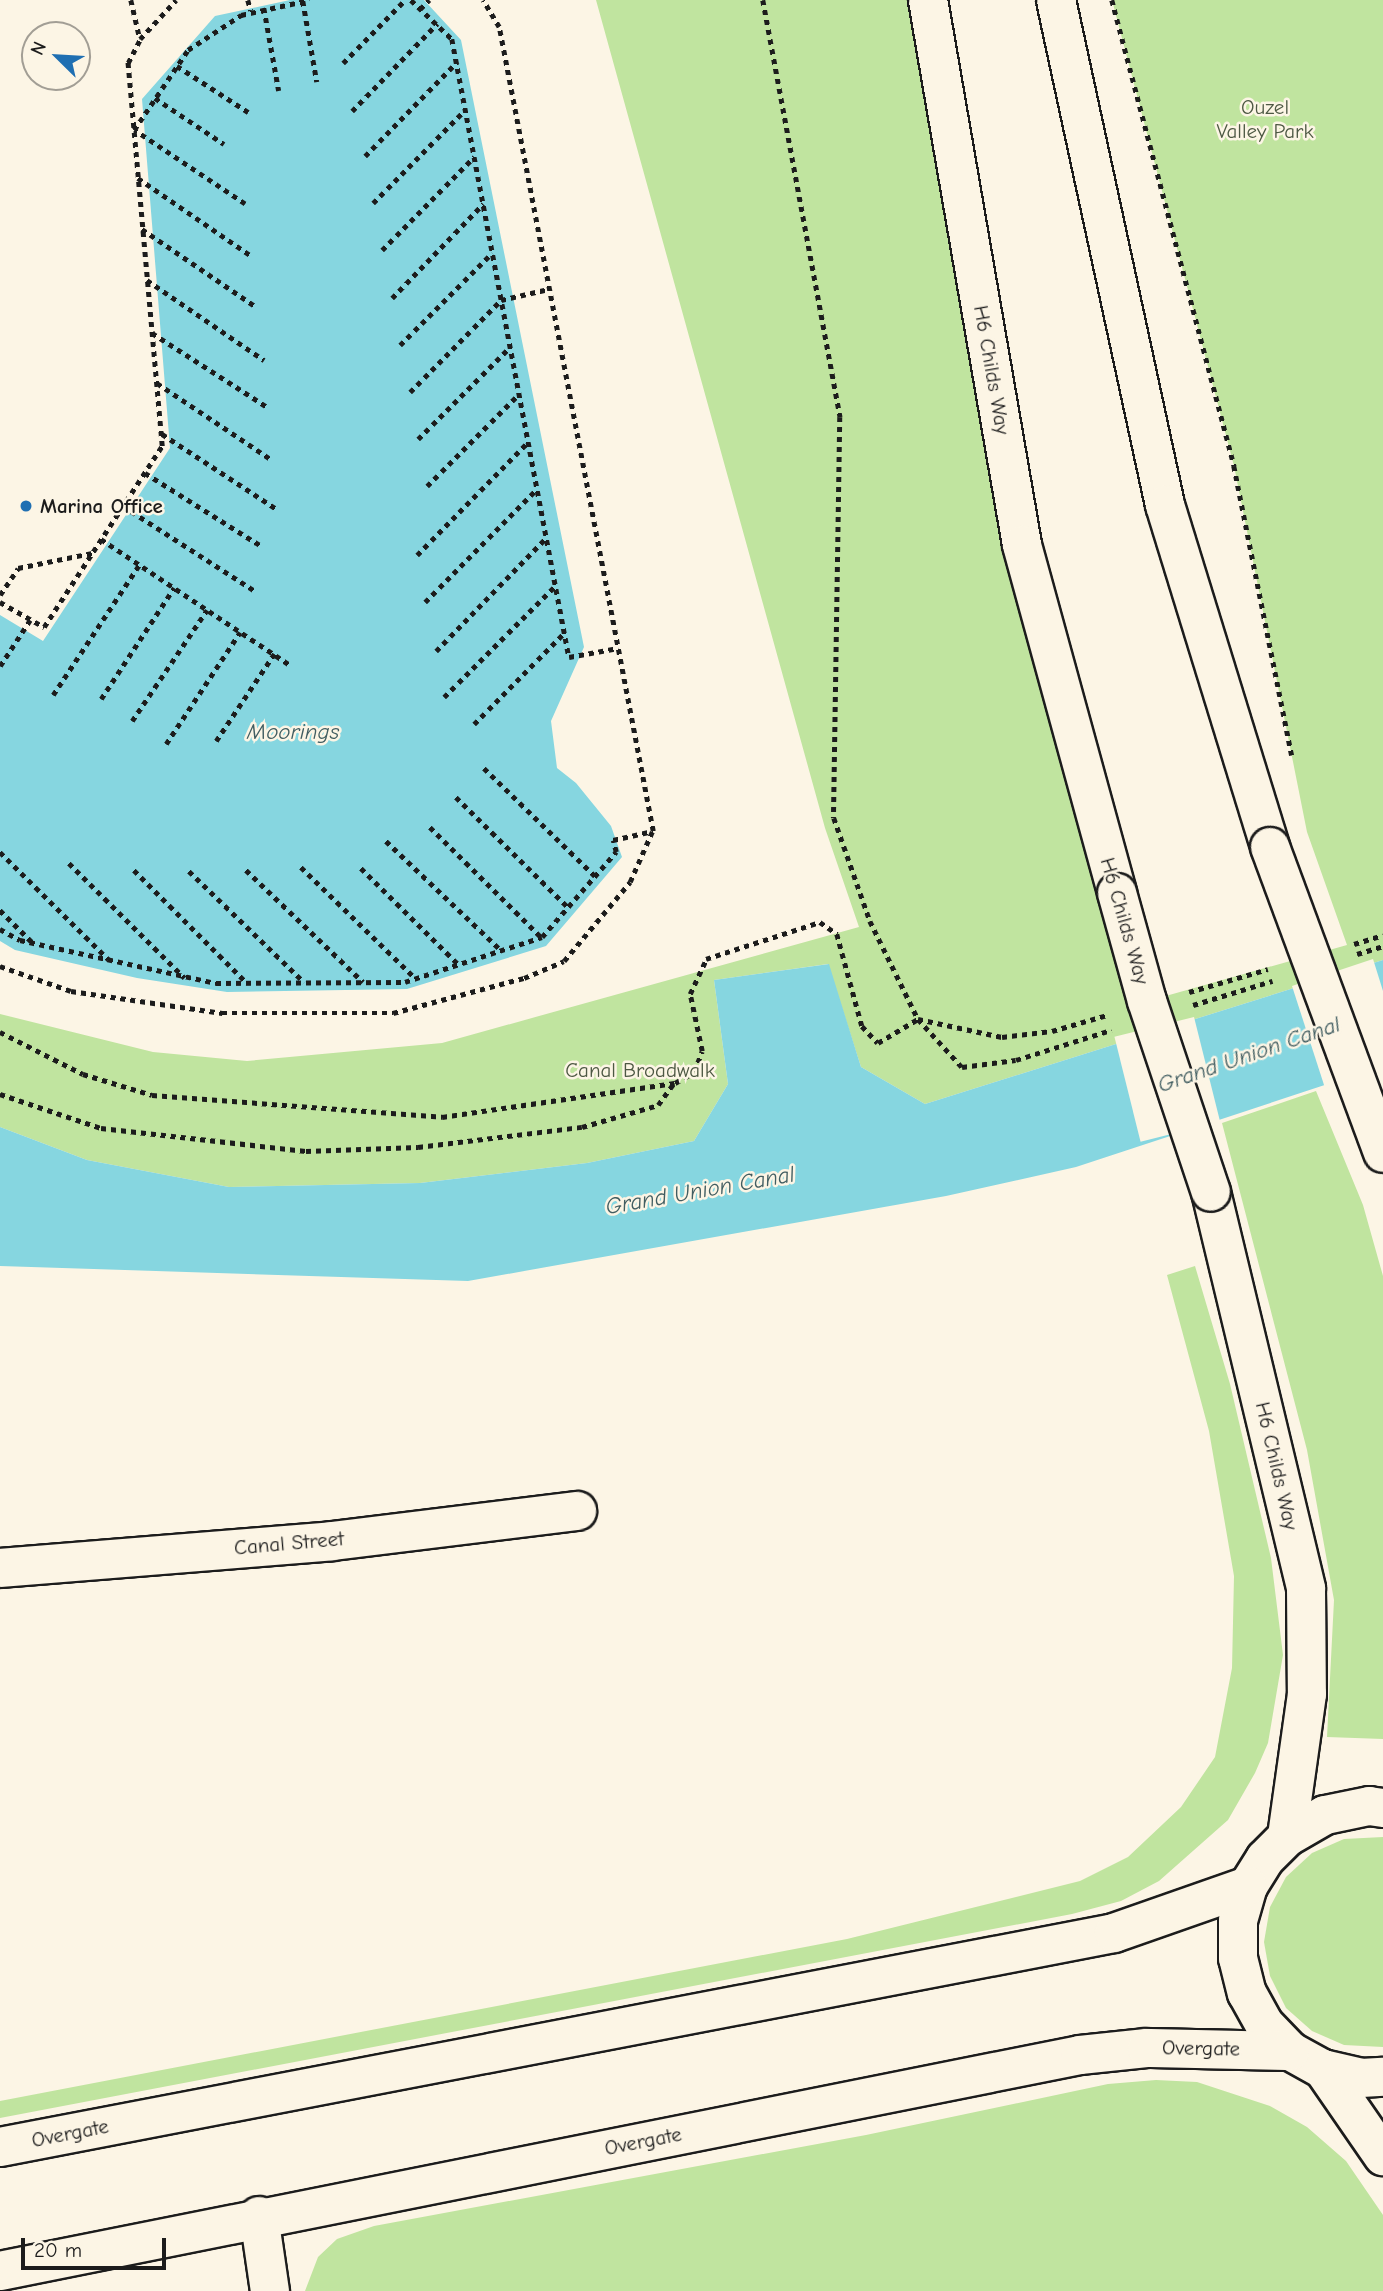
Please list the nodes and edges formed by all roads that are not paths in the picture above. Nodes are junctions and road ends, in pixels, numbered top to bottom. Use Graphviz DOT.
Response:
graph roads {
  1 [pos="928,0"];
  2 [pos="1056,0"];
  3 [pos="1383,1153"];
  4 [pos="578,1511"];
  5 [pos="0,1568"];
  6 [pos="1383,1808"];
  7 [pos="1287,1837"];
  8 [pos="1248,1886"];
  9 [pos="1307,2060"];
  10 [pos="1383,2077"];
  11 [pos="0,2147"];
  12 [pos="1383,2156"];
  13 [pos="259,2217"];
  14 [pos="0,2271"];
  15 [pos="271,2291"];
  1 -- 7 [label="street, H6 Childs Way, bridge"];
  2 -- 3 [label="street, bridge"];
  4 -- 5 [label="street, Canal Street"];
  6 -- 7 [label="street"];
  7 -- 8 [label="street"];
  8 -- 9 [label="street"];
  8 -- 11 [label="street, Overgate"];
  9 -- 10 [label="street, Overgate"];
  9 -- 12 [label="street"];
  9 -- 13 [label="street, Overgate"];
  13 -- 14 [label="street, Overgate"];
  13 -- 15 [label="street"];
}
